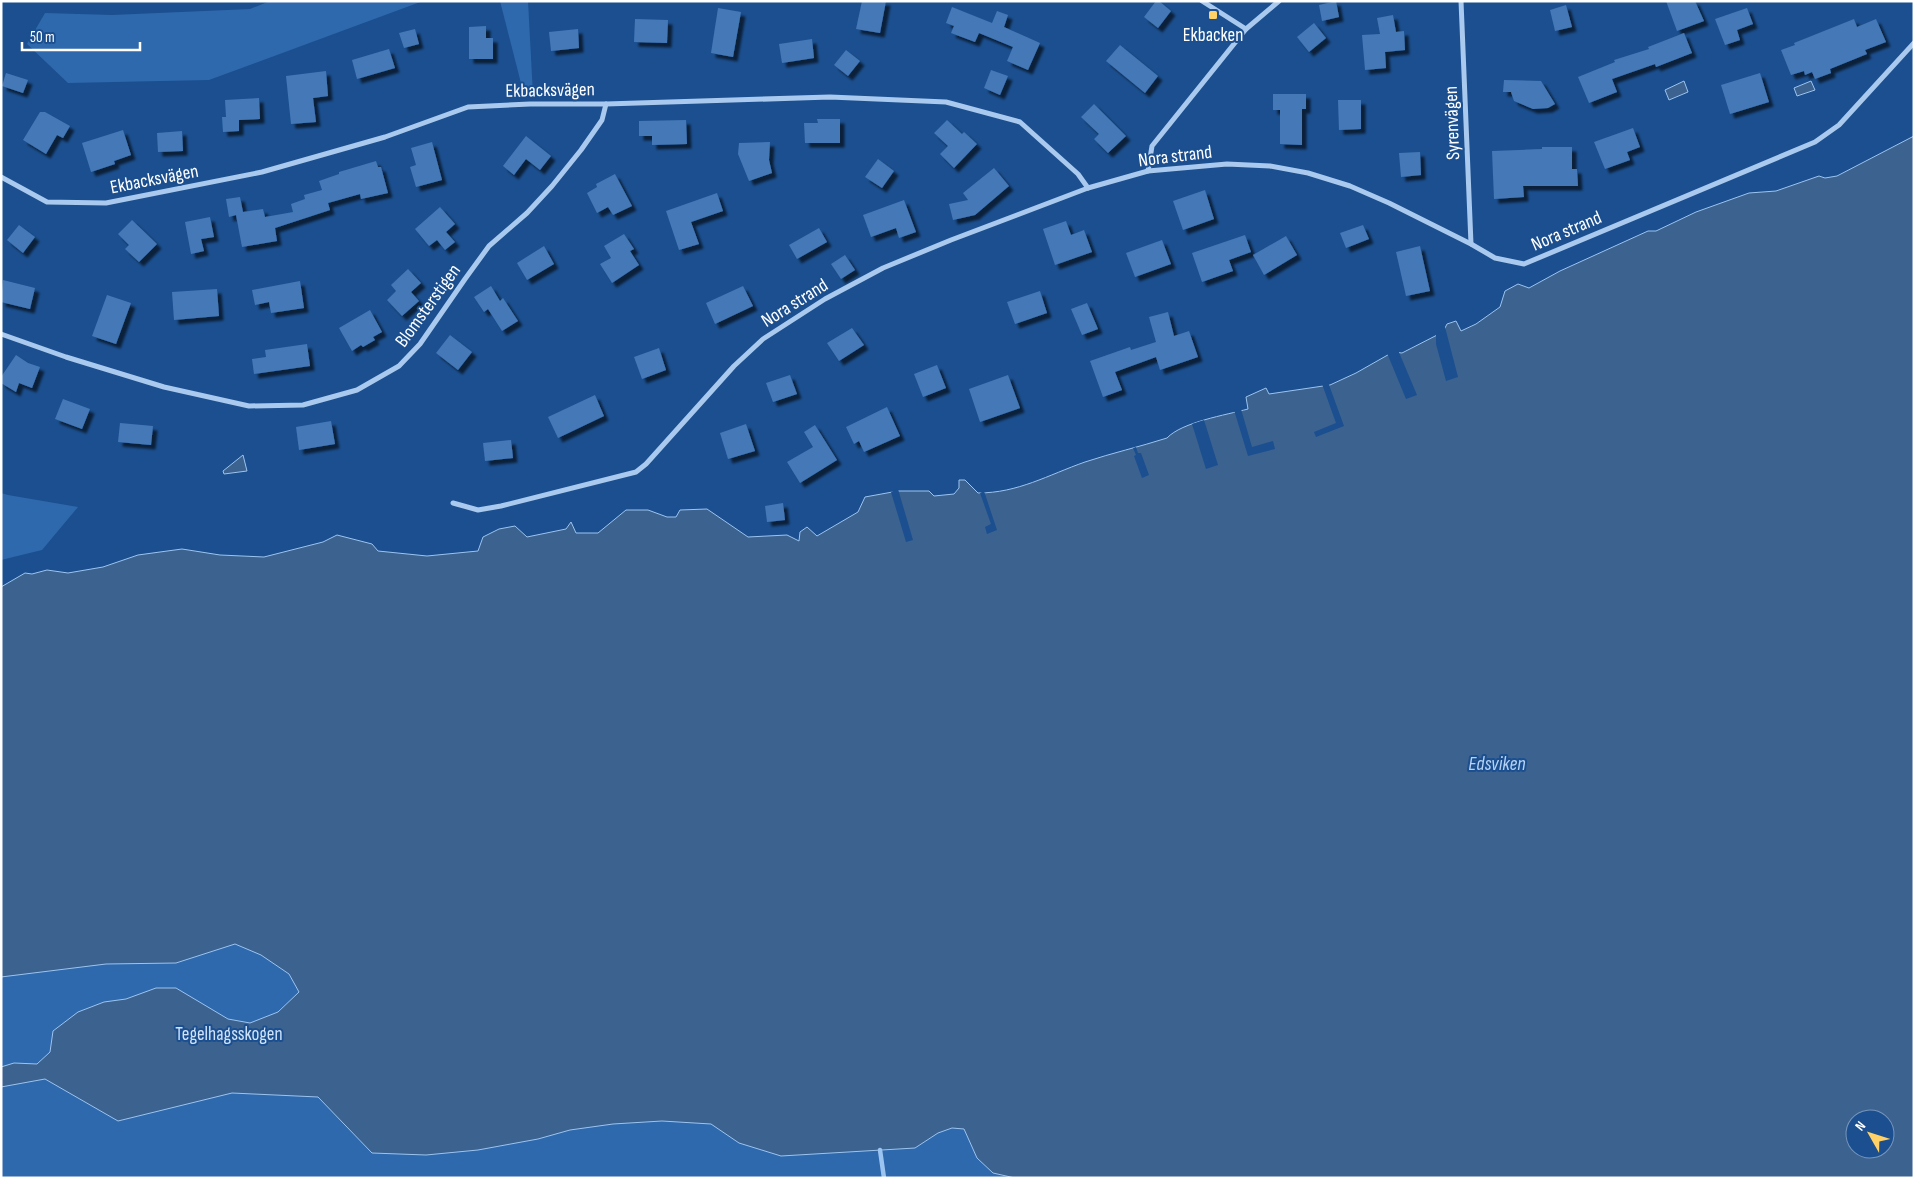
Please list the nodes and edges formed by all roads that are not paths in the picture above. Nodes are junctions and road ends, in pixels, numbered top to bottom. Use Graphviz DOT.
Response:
graph roads {
  1 [pos="1202,1"];
  2 [pos="1279,1"];
  3 [pos="1461,1"];
  4 [pos="1246,29"];
  5 [pos="1914,43"];
  6 [pos="606,104"];
  7 [pos="1148,171"];
  8 [pos="1,177"];
  9 [pos="1088,188"];
  10 [pos="1470,244"];
  11 [pos="1,334"];
  12 [pos="453,503"];
  1 -- 4 [label="street"];
  2 -- 4 [label="street"];
  3 -- 10 [label="street, Syrenvägen"];
  4 -- 7 [label="street"];
  5 -- 10 [label="street, Nora strand"];
  6 -- 8 [label="street, Ekbacksvägen"];
  6 -- 9 [label="street, Ekbacksvägen"];
  6 -- 11 [label="street, Blomsterstigen"];
  7 -- 9 [label="street, Nora strand"];
  7 -- 10 [label="street, Nora strand"];
  9 -- 12 [label="street, Nora strand"];
}
